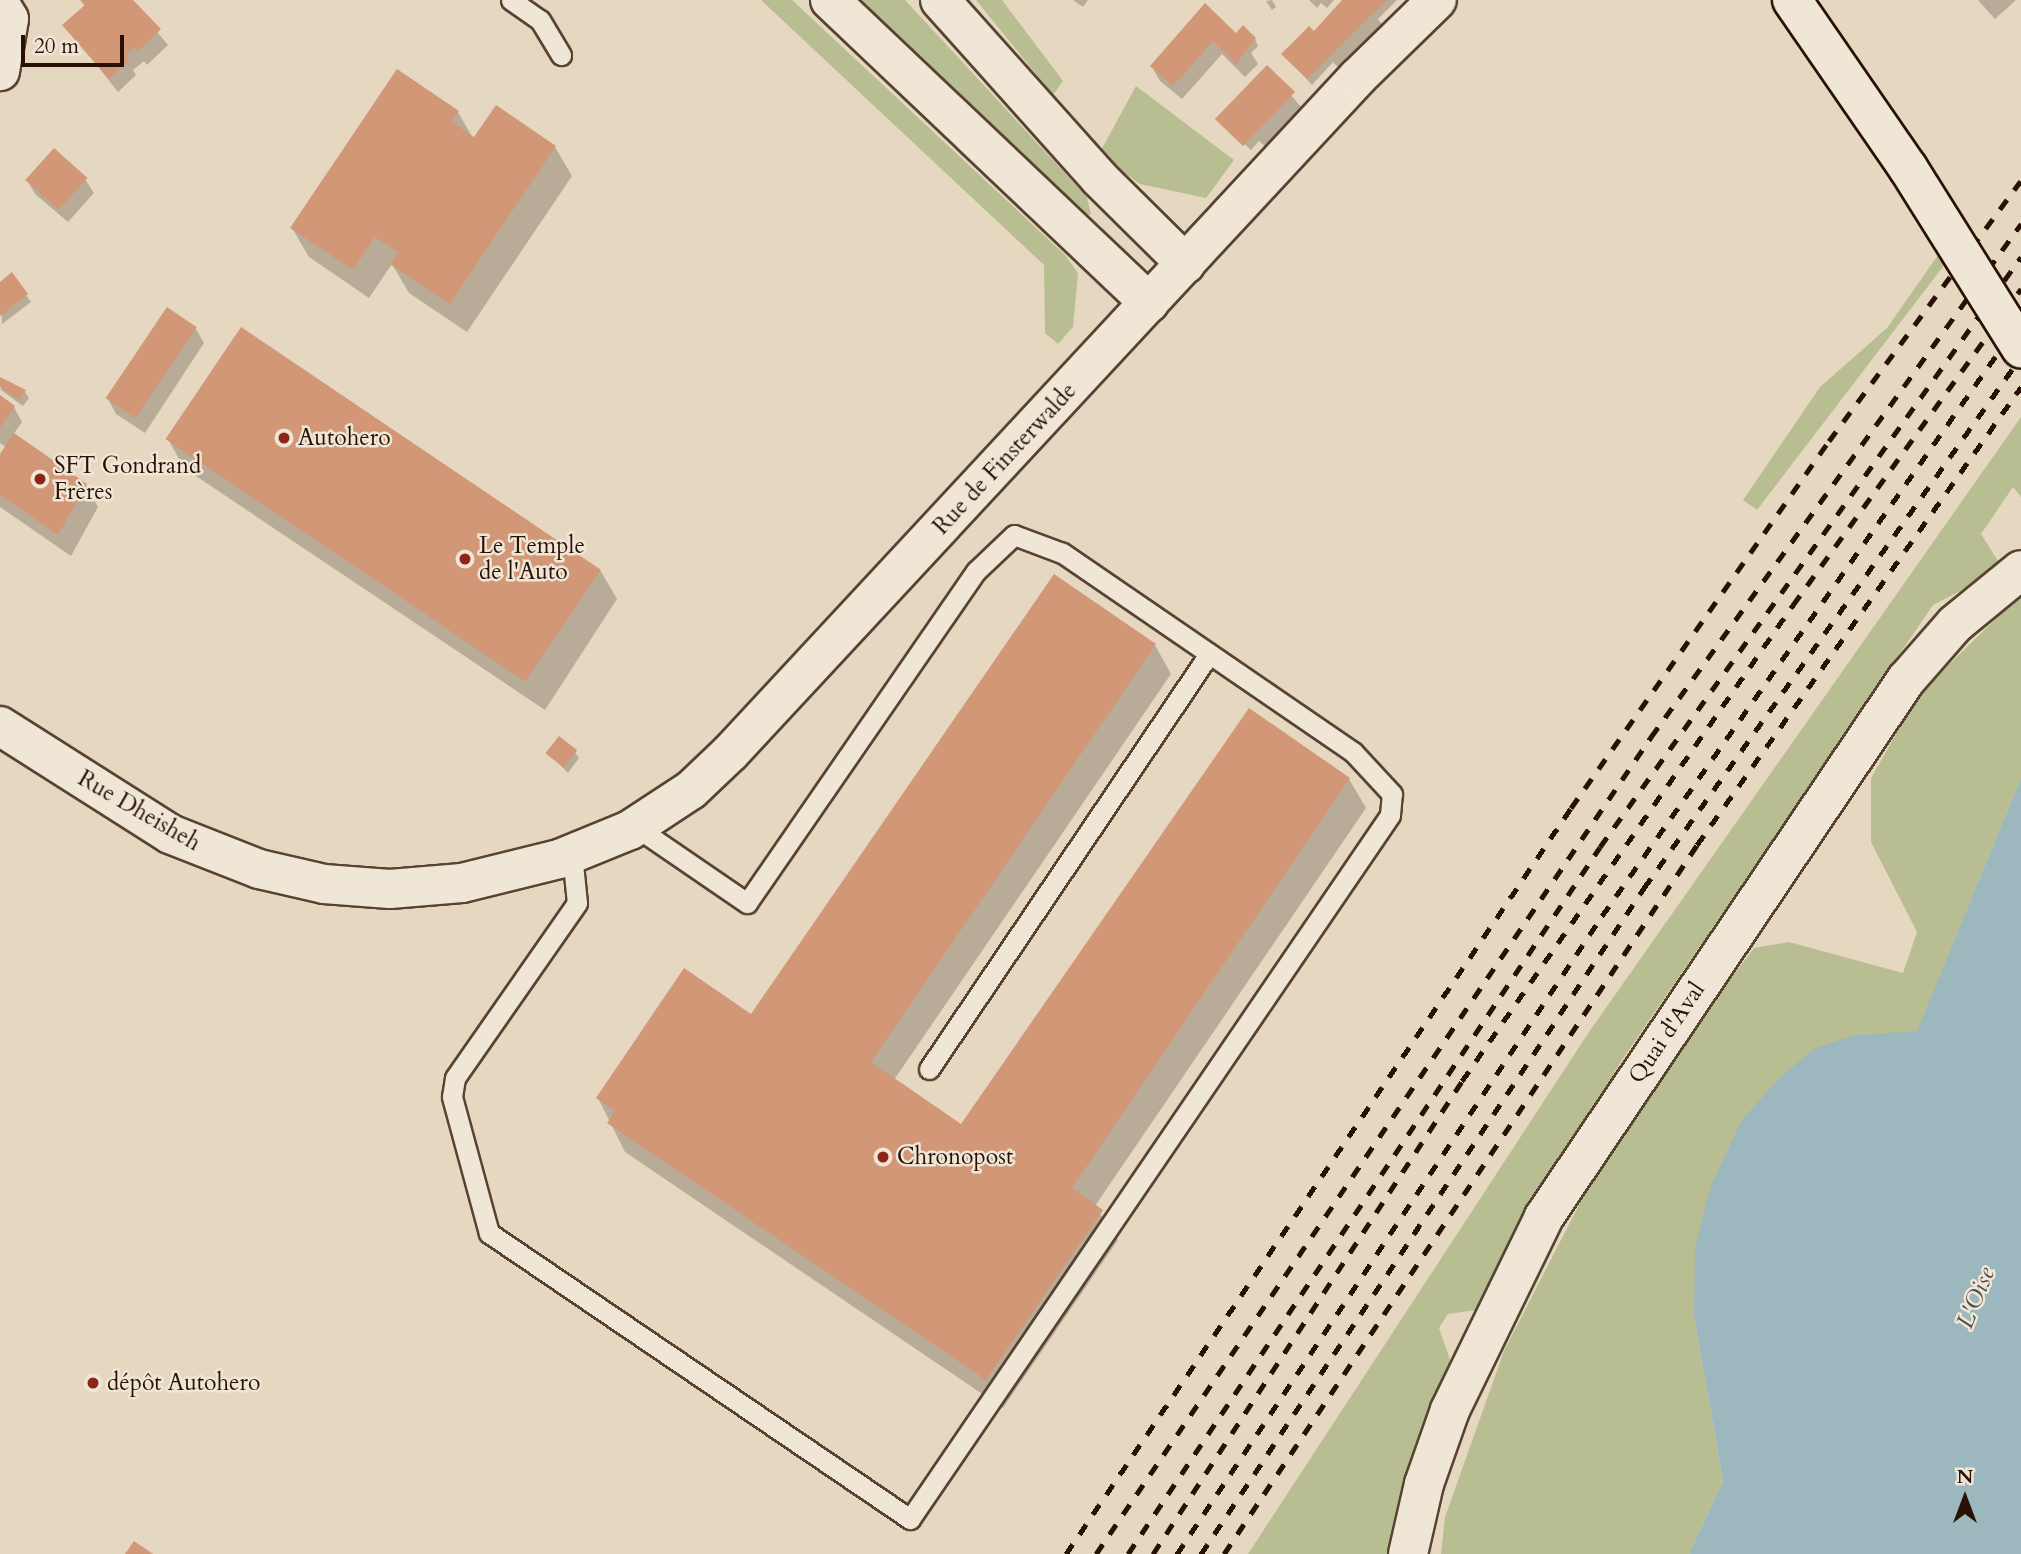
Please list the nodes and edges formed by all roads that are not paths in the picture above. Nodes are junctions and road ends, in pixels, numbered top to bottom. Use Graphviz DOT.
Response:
graph roads {
  1 [pos="511,0"];
  2 [pos="830,0"];
  3 [pos="940,0"];
  4 [pos="1437,0"];
  5 [pos="1792,0"];
  6 [pos="3,4"];
  7 [pos="561,55"];
  8 [pos="0,71"];
  9 [pos="1186,264"];
  10 [pos="1149,303"];
  11 [pos="2021,348"];
  12 [pos="2021,570"];
  13 [pos="1209,654"];
  14 [pos="0,726"];
  15 [pos="636,827"];
  16 [pos="572,854"];
  17 [pos="536,866"];
  18 [pos="929,1069"];
  19 [pos="1408,1554"];
  1 -- 7 [label="lane"];
  2 -- 10 [label="street"];
  3 -- 9 [label="street"];
  4 -- 9 [label="street, Rue de Finsterwalde"];
  5 -- 11 [label="street, bridge"];
  6 -- 8 [label="street"];
  9 -- 10 [label="street, Rue de Finsterwalde"];
  10 -- 15 [label="street, Rue de Finsterwalde"];
  12 -- 19 [label="street, Quai d'Aval"];
  13 -- 15 [label="lane"];
  13 -- 16 [label="lane"];
  13 -- 18 [label="lane"];
  14 -- 17 [label="street, Rue Dheisheh"];
  15 -- 16 [label="street, Rue de Finsterwalde"];
  16 -- 17 [label="street, Rue de Finsterwalde"];
}
